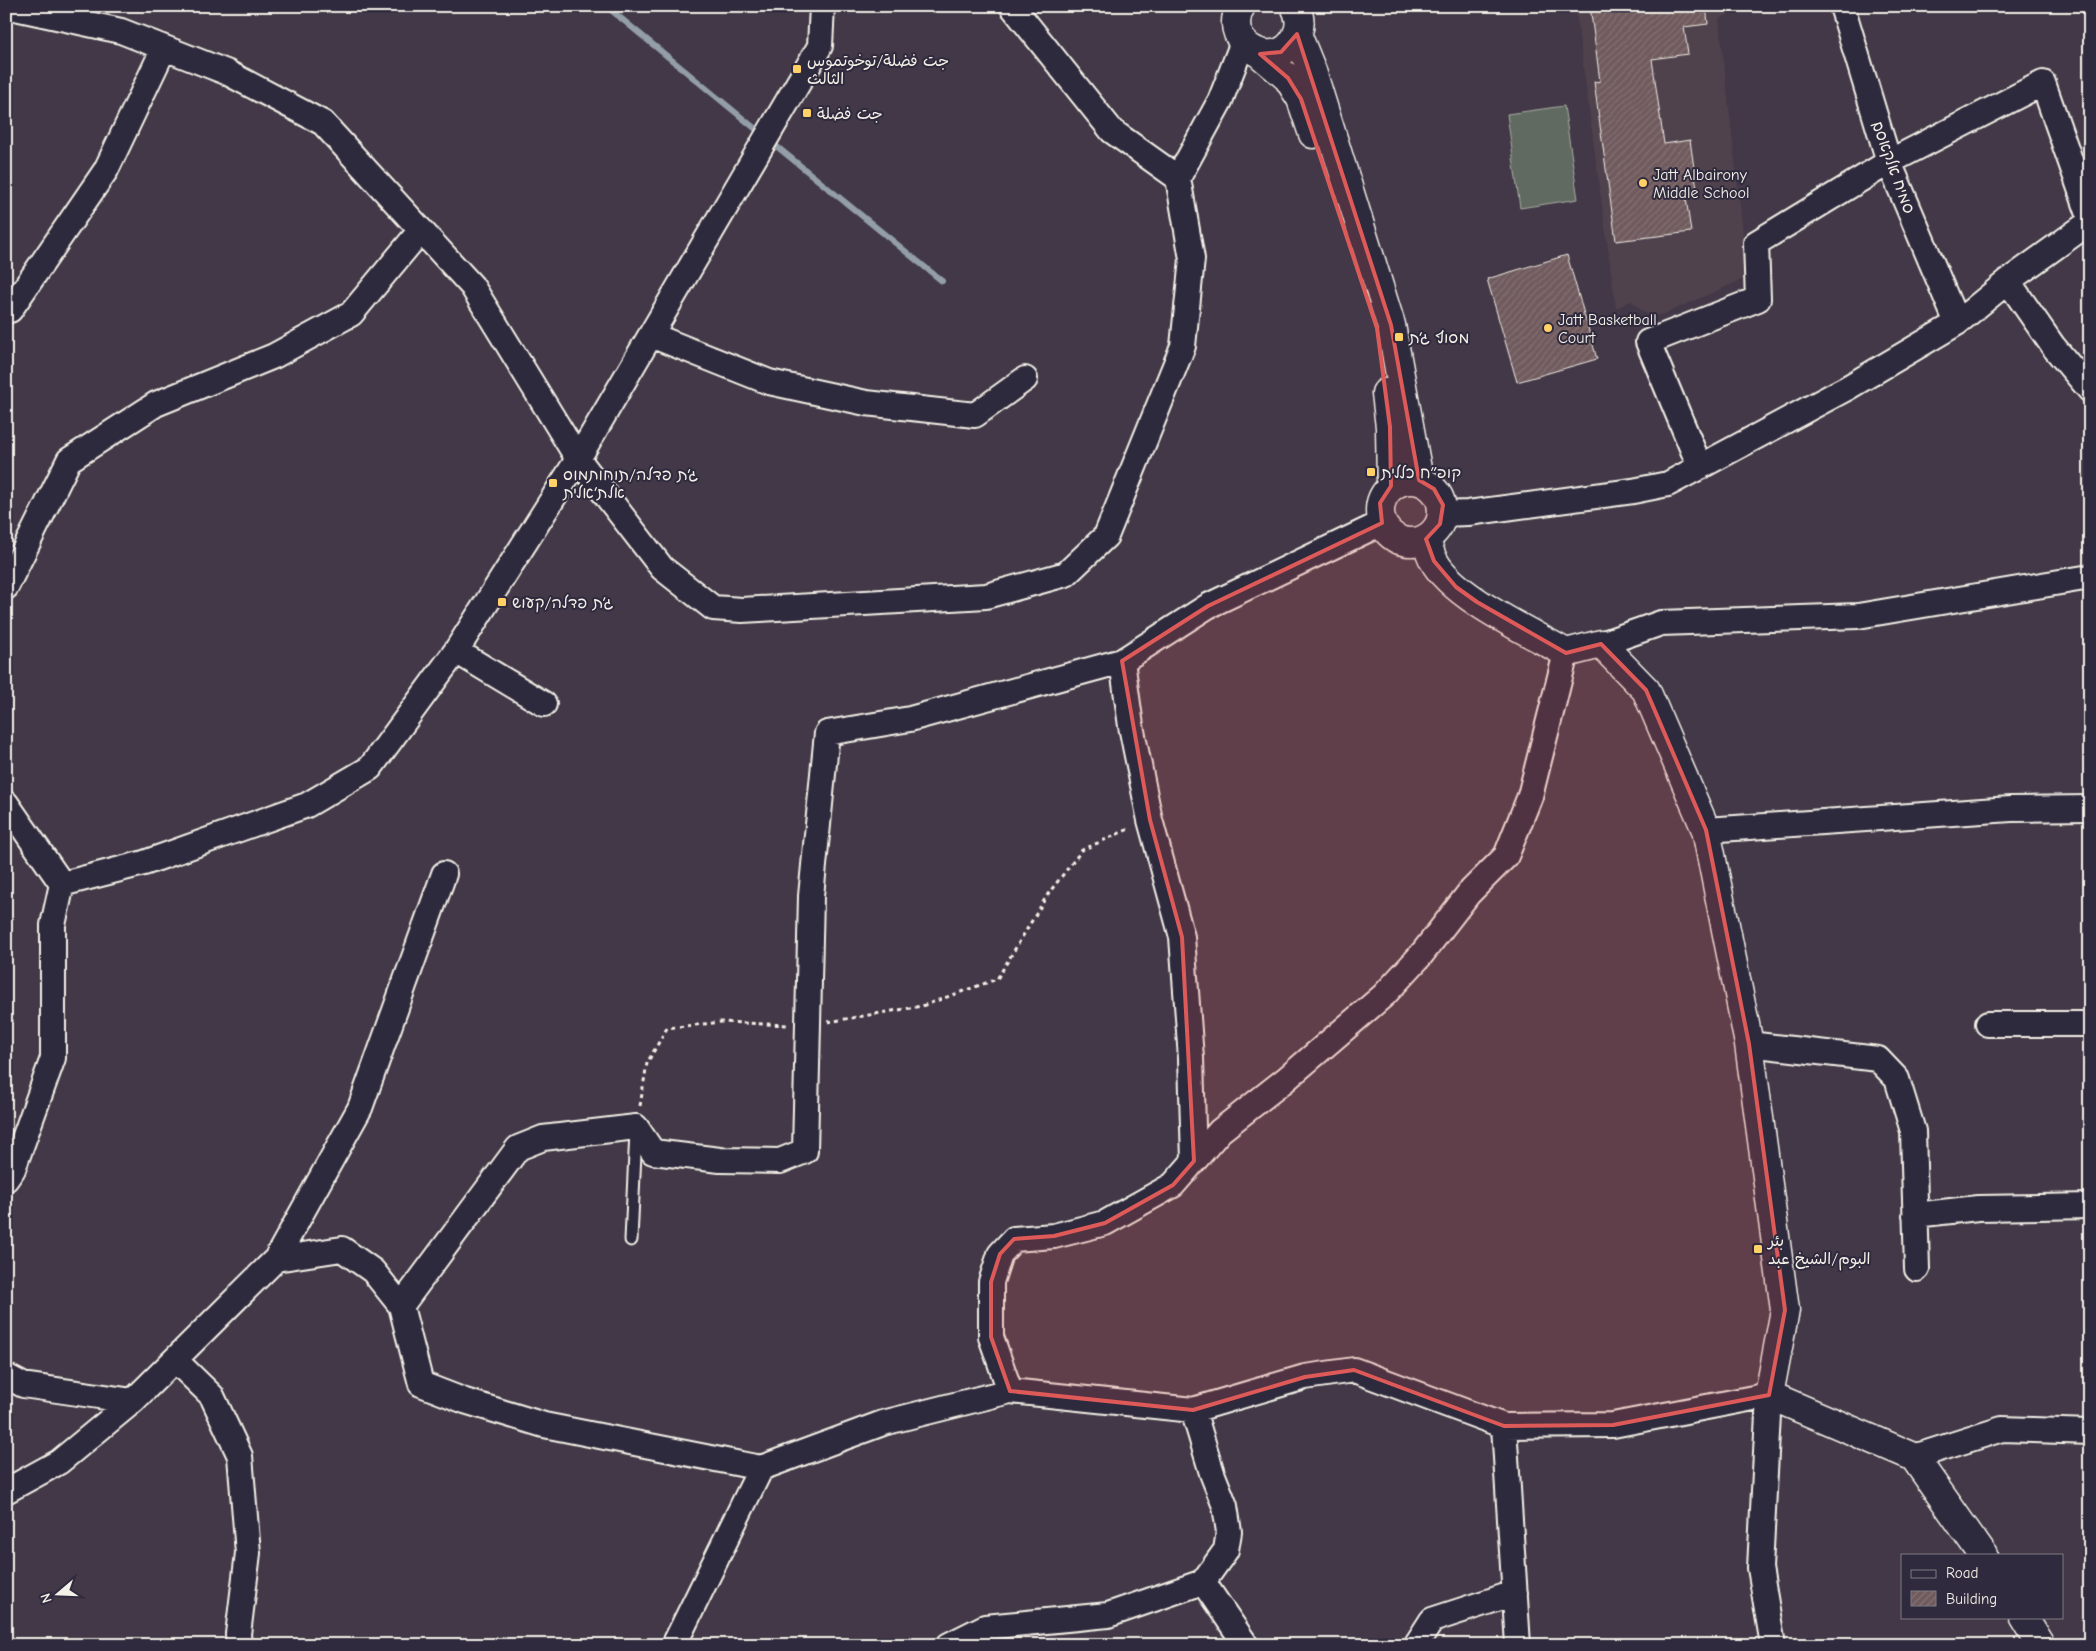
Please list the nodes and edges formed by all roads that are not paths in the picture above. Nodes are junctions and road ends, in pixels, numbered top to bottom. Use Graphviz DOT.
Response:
graph roads {
  1 [pos="6,6"];
  2 [pos="822,6"];
  3 [pos="1012,6"];
  4 [pos="1242,6"];
  5 [pos="1295,6"];
  6 [pos="1842,6"];
  7 [pos="1297,34"];
  8 [pos="164,48"];
  9 [pos="1251,48"];
  10 [pos="1889,162"];
  11 [pos="1178,178"];
  12 [pos="2090,217"];
  13 [pos="2090,222"];
  14 [pos="421,230"];
  15 [pos="2008,281"];
  16 [pos="10,310"];
  17 [pos="1958,323"];
  18 [pos="651,335"];
  19 [pos="1025,378"];
  20 [pos="2090,390"];
  21 [pos="578,459"];
  22 [pos="1700,468"];
  23 [pos="1419,480"];
  24 [pos="1392,486"];
  25 [pos="1443,514"];
  26 [pos="1382,523"];
  27 [pos="1426,539"];
  28 [pos="2090,577"];
  29 [pos="6,588"];
  30 [pos="1601,644"];
  31 [pos="456,651"];
  32 [pos="1566,653"];
  33 [pos="1122,661"];
  34 [pos="544,704"];
  35 [pos="6,803"];
  36 [pos="2090,808"];
  37 [pos="1706,830"];
  38 [pos="444,874"];
  39 [pos="62,884"];
  40 [pos="1988,1024"];
  41 [pos="2090,1024"];
  42 [pos="1749,1044"];
  43 [pos="636,1127"];
  44 [pos="1194,1161"];
  45 [pos="6,1178"];
  46 [pos="2090,1206"];
  47 [pos="1915,1215"];
  48 [pos="631,1240"];
  49 [pos="276,1259"];
  50 [pos="1917,1269"];
  51 [pos="401,1306"];
  52 [pos="175,1360"];
  53 [pos="6,1376"];
  54 [pos="1010,1391"];
  55 [pos="1769,1395"];
  56 [pos="133,1401"];
  57 [pos="1193,1410"];
  58 [pos="1504,1426"];
  59 [pos="2090,1432"];
  60 [pos="1914,1457"];
  61 [pos="761,1468"];
  62 [pos="6,1492"];
  63 [pos="1982,1554"];
  64 [pos="1203,1582"];
  65 [pos="1515,1593"];
  66 [pos="2025,1618"];
  67 [pos="239,1645"];
  68 [pos="674,1645"];
  69 [pos="949,1645"];
  70 [pos="1246,1645"];
  71 [pos="1416,1645"];
  72 [pos="1518,1645"];
  73 [pos="1773,1645"];
  74 [pos="2041,1645"];
  1 -- 8 [label="street"];
  2 -- 18 [label="street"];
  3 -- 11 [label="street"];
  4 -- 9 [label="street"];
  5 -- 7 [label="street"];
  6 -- 10 [label="street, סמיח אלקאסם"];
  7 -- 9 [label="street"];
  7 -- 23 [label="street"];
  8 -- 14 [label="street"];
  8 -- 16 [label="street"];
  9 -- 11 [label="street"];
  9 -- 24 [label="street"];
  10 -- 12 [label="street"];
  10 -- 17 [label="street, סמיח אלקאסם"];
  10 -- 22 [label="street"];
  11 -- 21 [label="street"];
  13 -- 15 [label="street"];
  14 -- 21 [label="street"];
  14 -- 29 [label="street"];
  15 -- 17 [label="street"];
  15 -- 20 [label="street"];
  17 -- 22 [label="street"];
  18 -- 19 [label="street"];
  18 -- 21 [label="street"];
  21 -- 31 [label="street"];
  22 -- 25 [label="street"];
  23 -- 24 [label="street"];
  23 -- 25 [label="street"];
  24 -- 26 [label="street"];
  25 -- 27 [label="street"];
  26 -- 27 [label="street"];
  26 -- 33 [label="street"];
  27 -- 32 [label="street"];
  28 -- 30 [label="street"];
  30 -- 32 [label="street"];
  30 -- 37 [label="street"];
  31 -- 34 [label="street"];
  31 -- 39 [label="street"];
  32 -- 44 [label="street"];
  33 -- 43 [label="street"];
  33 -- 44 [label="street"];
  35 -- 39 [label="street"];
  36 -- 37 [label="street"];
  37 -- 42 [label="street"];
  38 -- 49 [label="street"];
  39 -- 45 [label="street"];
  40 -- 41 [label="street"];
  42 -- 47 [label="street"];
  42 -- 55 [label="street"];
  43 -- 48 [label="lane"];
  43 -- 51 [label="street"];
  44 -- 54 [label="street"];
  46 -- 47 [label="street"];
  47 -- 50 [label="street"];
  49 -- 51 [label="street"];
  49 -- 52 [label="street"];
  51 -- 61 [label="street"];
  52 -- 56 [label="street"];
  52 -- 67 [label="street"];
  53 -- 56 [label="street"];
  54 -- 57 [label="street"];
  54 -- 61 [label="street"];
  55 -- 58 [label="street"];
  55 -- 60 [label="street"];
  55 -- 73 [label="street"];
  56 -- 62 [label="street"];
  57 -- 58 [label="street"];
  57 -- 64 [label="street"];
  58 -- 65 [label="street"];
  59 -- 60 [label="street"];
  60 -- 63 [label="street"];
  61 -- 68 [label="street"];
  64 -- 69 [label="street"];
  64 -- 70 [label="street"];
  65 -- 71 [label="street"];
  65 -- 72 [label="street"];
  66 -- 74 [label="street"];
}
